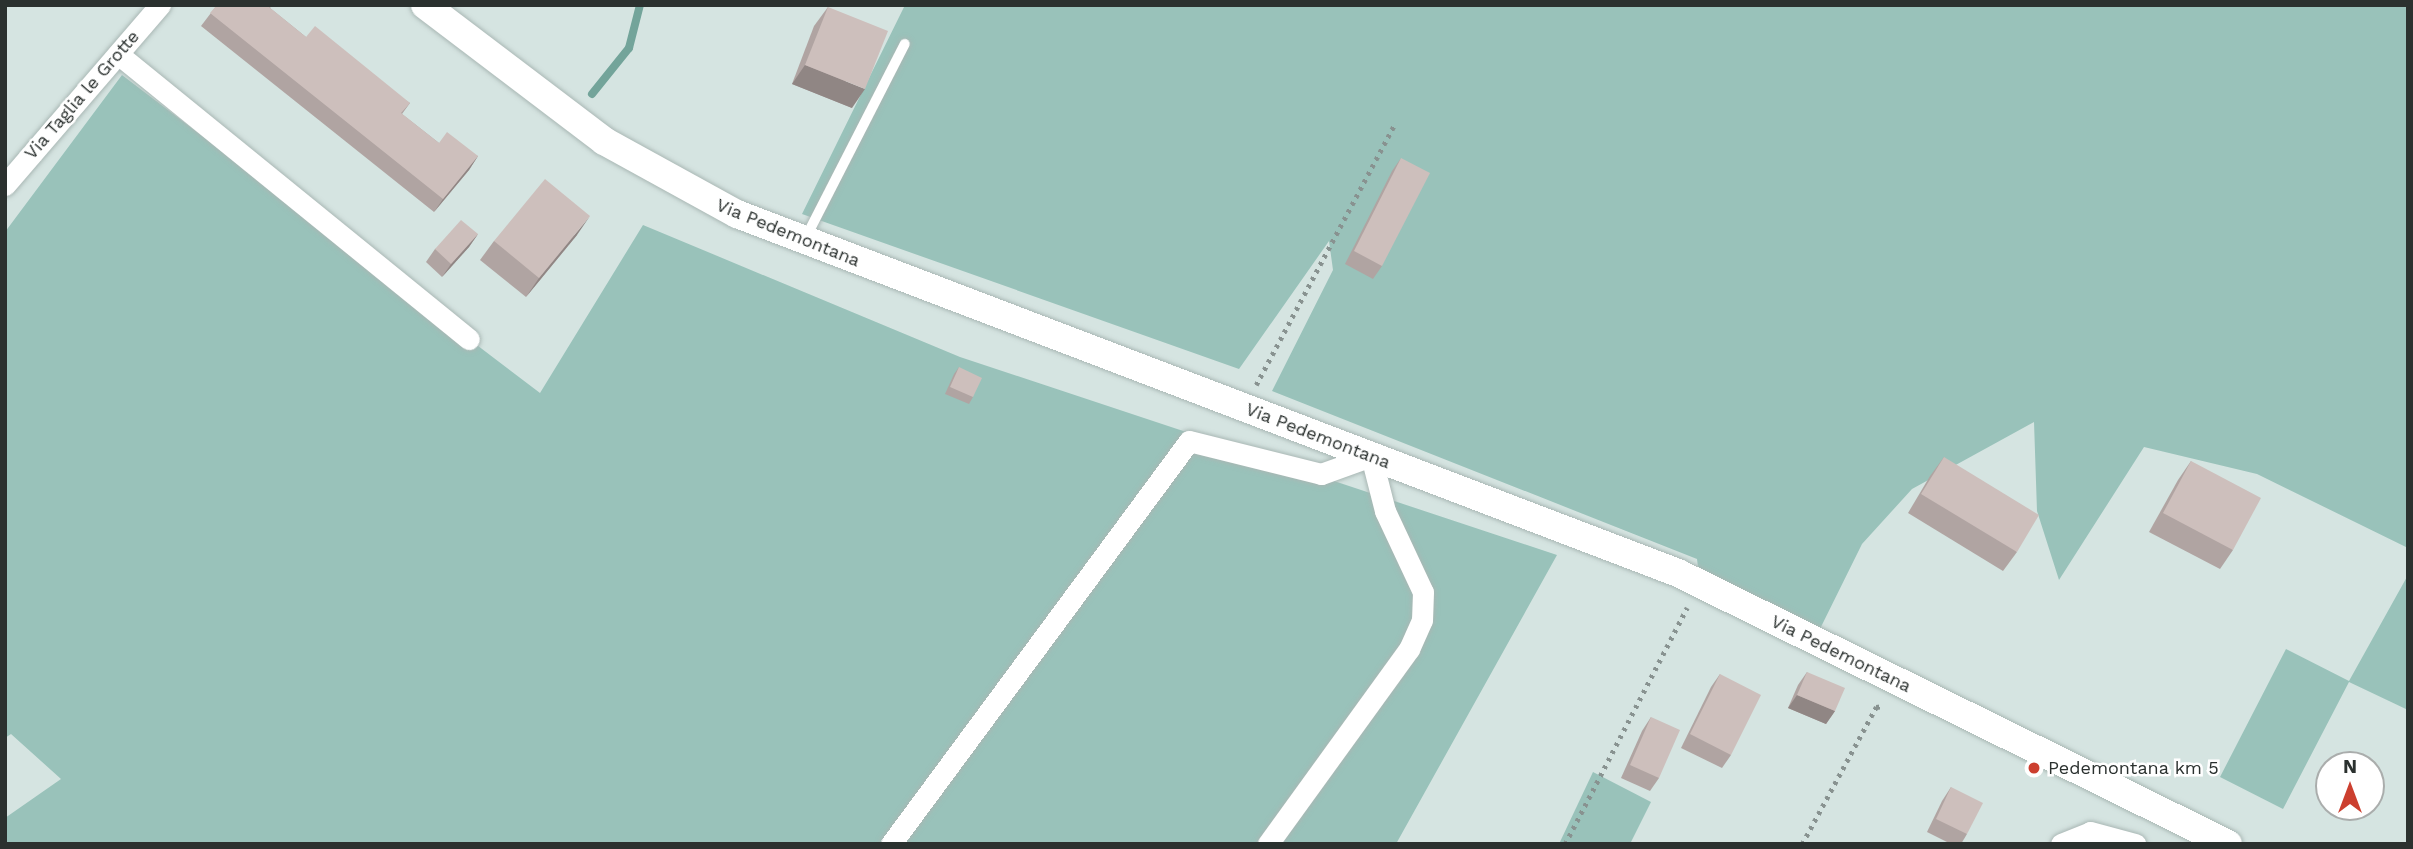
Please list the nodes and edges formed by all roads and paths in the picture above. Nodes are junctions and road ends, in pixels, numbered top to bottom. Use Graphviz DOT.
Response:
graph roads {
  1 [pos="160,5"];
  2 [pos="425,5"];
  3 [pos="905,44"];
  4 [pos="118,54"];
  5 [pos="1395,126"];
  6 [pos="5,186"];
  7 [pos="804,241"];
  8 [pos="468,339"];
  9 [pos="1244,408"];
  10 [pos="1371,456"];
  11 [pos="1700,583"];
  12 [pos="1934,700"];
  13 [pos="891,844"];
  14 [pos="1268,844"];
  15 [pos="1566,844"];
  16 [pos="1802,844"];
  17 [pos="2061,844"];
  18 [pos="2135,844"];
  19 [pos="2228,844"];
  1 -- 4 [label="street, Via Taglia le Grotte"];
  2 -- 7 [label="street, Via Pedemontana"];
  3 -- 7 [label="lane"];
  4 -- 6 [label="street, Via Taglia le Grotte"];
  4 -- 8 [label="street"];
  5 -- 9 [label="path"];
  7 -- 9 [label="street, Via Pedemontana"];
  9 -- 10 [label="street, Via Pedemontana"];
  10 -- 11 [label="street, Via Pedemontana"];
  10 -- 13 [label="street"];
  10 -- 14 [label="street"];
  11 -- 12 [label="street, Via Pedemontana"];
  11 -- 15 [label="path"];
  12 -- 16 [label="path"];
  12 -- 19 [label="street, Via Pedemontana"];
  17 -- 18 [label="street"];
}
